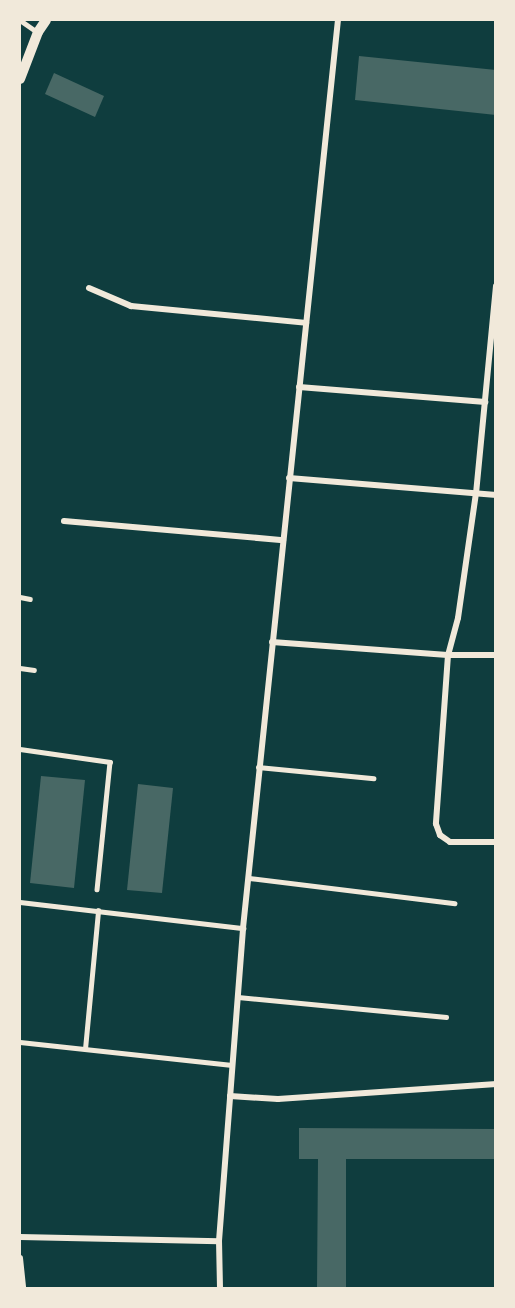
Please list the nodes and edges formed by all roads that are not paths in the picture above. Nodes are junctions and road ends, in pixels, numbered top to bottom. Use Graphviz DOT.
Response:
graph roads {
  1 [pos="20,20"];
  2 [pos="46,20"];
  3 [pos="338,20"];
  4 [pos="38,32"];
  5 [pos="20,79"];
  6 [pos="495,286"];
  7 [pos="89,288"];
  8 [pos="494,321"];
  9 [pos="306,323"];
  10 [pos="299,387"];
  11 [pos="485,402"];
  12 [pos="289,478"];
  13 [pos="476,493"];
  14 [pos="495,495"];
  15 [pos="64,521"];
  16 [pos="283,540"];
  17 [pos="20,597"];
  18 [pos="30,599"];
  19 [pos="272,642"];
  20 [pos="448,655"];
  21 [pos="495,655"];
  22 [pos="20,668"];
  23 [pos="34,670"];
  24 [pos="20,749"];
  25 [pos="258,767"];
  26 [pos="373,778"];
  27 [pos="495,842"];
  28 [pos="249,878"];
  29 [pos="97,889"];
  30 [pos="20,902"];
  31 [pos="454,903"];
  32 [pos="98,911"];
  33 [pos="243,928"];
  34 [pos="238,997"];
  35 [pos="446,1017"];
  36 [pos="20,1042"];
  37 [pos="85,1049"];
  38 [pos="232,1065"];
  39 [pos="495,1084"];
  40 [pos="230,1096"];
  41 [pos="20,1237"];
  42 [pos="219,1240"];
  43 [pos="20,1258"];
  44 [pos="23,1288"];
  45 [pos="220,1288"];
  1 -- 4 [label="lane"];
  2 -- 4 [label="street"];
  3 -- 9 [label="street"];
  4 -- 5 [label="street"];
  6 -- 8 [label="street"];
  7 -- 9 [label="street"];
  8 -- 11 [label="street"];
  9 -- 10 [label="street"];
  10 -- 11 [label="street"];
  10 -- 12 [label="street"];
  11 -- 13 [label="street"];
  12 -- 13 [label="street"];
  12 -- 16 [label="street"];
  13 -- 14 [label="street"];
  13 -- 20 [label="street"];
  15 -- 16 [label="street"];
  16 -- 19 [label="street"];
  17 -- 18 [label="lane"];
  19 -- 20 [label="street"];
  19 -- 25 [label="street"];
  20 -- 21 [label="street"];
  20 -- 27 [label="street"];
  22 -- 23 [label="lane"];
  24 -- 29 [label="lane"];
  25 -- 26 [label="lane"];
  25 -- 28 [label="street"];
  28 -- 31 [label="lane"];
  28 -- 33 [label="street"];
  30 -- 32 [label="lane"];
  32 -- 33 [label="lane"];
  32 -- 37 [label="lane"];
  33 -- 34 [label="street"];
  34 -- 35 [label="lane"];
  34 -- 38 [label="street"];
  36 -- 37 [label="lane"];
  37 -- 38 [label="lane"];
  38 -- 40 [label="street"];
  39 -- 40 [label="street"];
  40 -- 42 [label="street"];
  41 -- 42 [label="street"];
  42 -- 45 [label="street"];
  43 -- 44 [label="street"];
}
